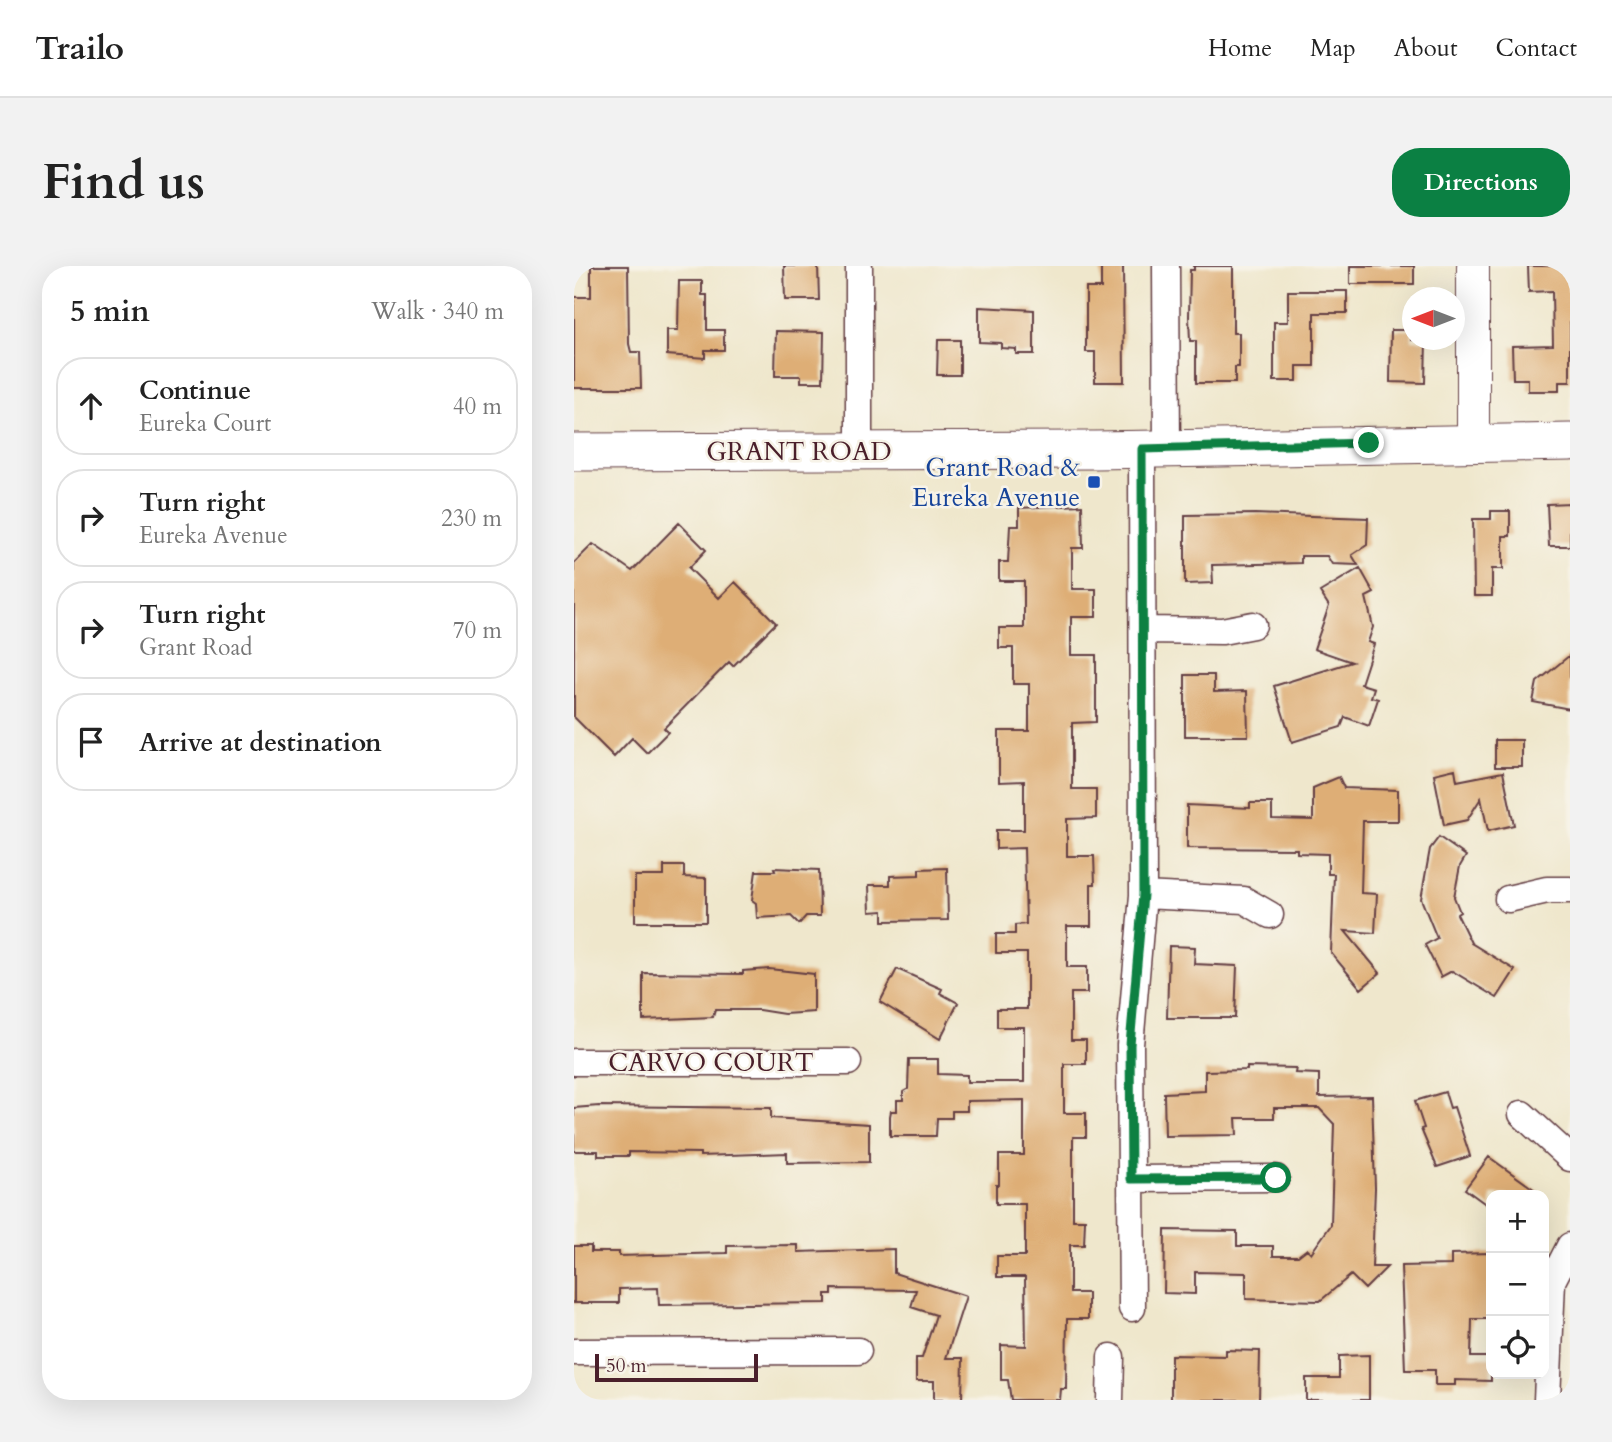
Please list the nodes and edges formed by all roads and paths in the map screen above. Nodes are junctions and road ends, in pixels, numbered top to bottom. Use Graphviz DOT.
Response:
graph roads {
  1 [pos="859,266"];
  2 [pos="1166,266"];
  3 [pos="1472,266"];
  4 [pos="1472,442"];
  5 [pos="1570,442"];
  6 [pos="1155,449"];
  7 [pos="574,452"];
  8 [pos="859,452"];
  9 [pos="1253,625"];
  10 [pos="1143,630"];
  11 [pos="1570,890"];
  12 [pos="1143,895"];
  13 [pos="1508,899"];
  14 [pos="1270,915"];
  15 [pos="574,1062"];
  16 [pos="848,1062"];
  17 [pos="1522,1114"];
  18 [pos="1570,1158"];
  19 [pos="1276,1178"];
  20 [pos="1131,1179"];
  21 [pos="1570,1247"];
  22 [pos="1132,1308"];
  23 [pos="858,1351"];
  24 [pos="574,1352"];
  25 [pos="1111,1357"];
  26 [pos="1110,1400"];
  27 [pos="1547,1400"];
  1 -- 8 [label="street"];
  2 -- 6 [label="street"];
  3 -- 4 [label="street"];
  4 -- 5 [label="main road, GRANT ROAD"];
  4 -- 6 [label="main road, GRANT ROAD"];
  6 -- 8 [label="main road, GRANT ROAD"];
  6 -- 10 [label="street"];
  7 -- 8 [label="main road, GRANT ROAD"];
  9 -- 10 [label="street"];
  10 -- 12 [label="street"];
  11 -- 13 [label="street"];
  12 -- 14 [label="street"];
  12 -- 20 [label="street"];
  15 -- 16 [label="street, CARVO COURT"];
  17 -- 18 [label="street"];
  19 -- 20 [label="street"];
  20 -- 22 [label="street"];
  21 -- 27 [label="street"];
  23 -- 24 [label="street"];
  25 -- 26 [label="street"];
}
